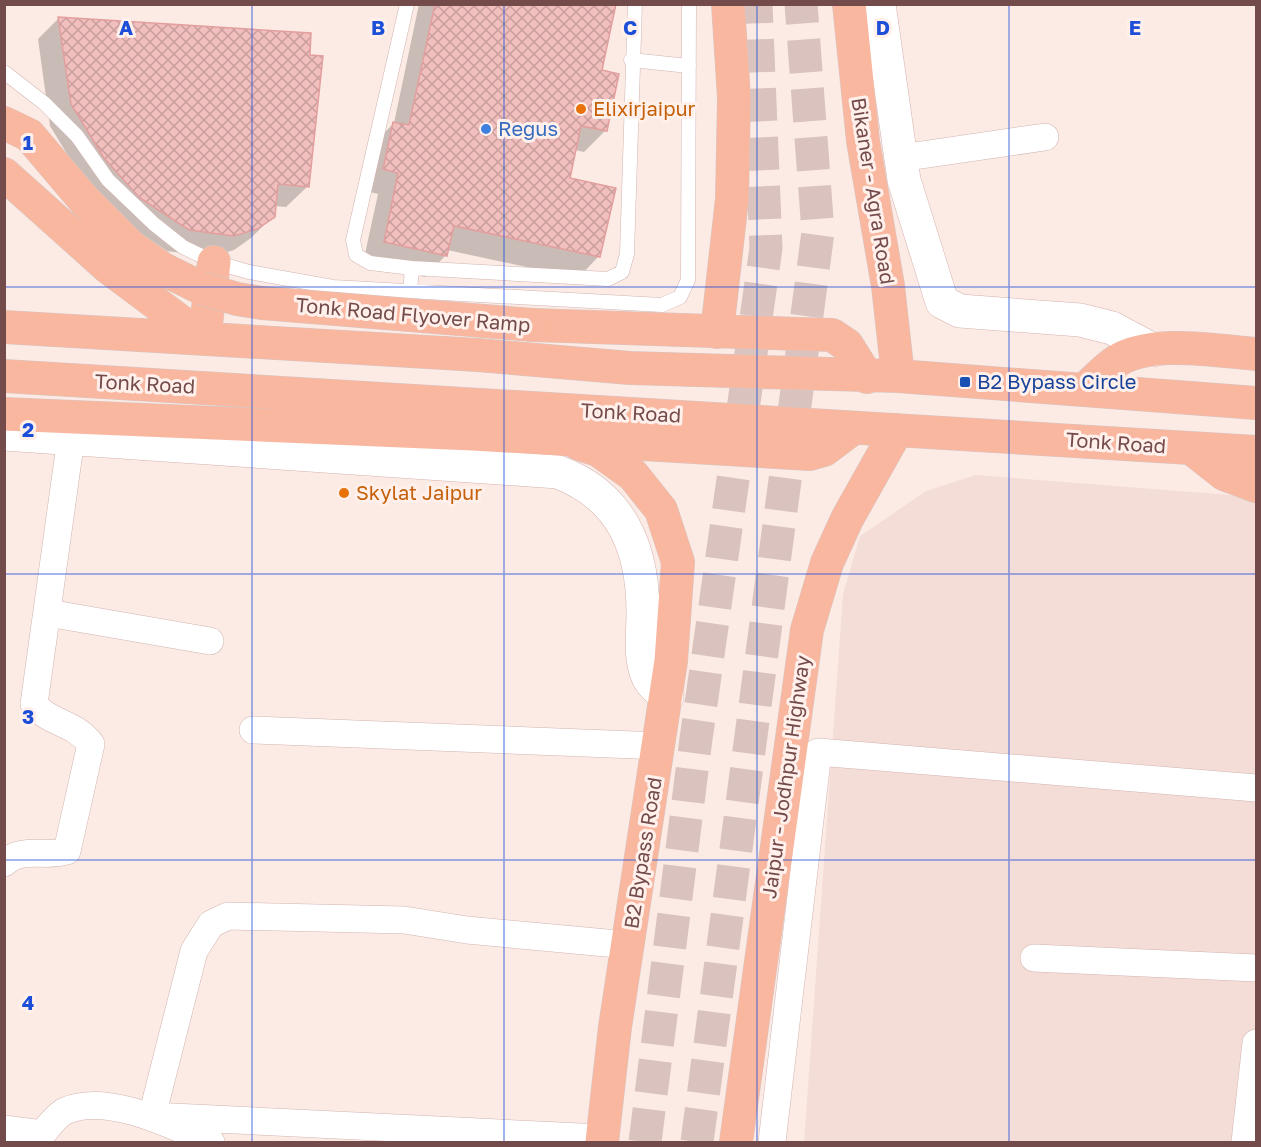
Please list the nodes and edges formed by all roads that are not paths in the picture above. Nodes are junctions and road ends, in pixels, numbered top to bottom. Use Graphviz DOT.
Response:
graph roads {
  1 [pos="407,4"];
  2 [pos="635,4"];
  3 [pos="689,4"];
  4 [pos="728,4"];
  5 [pos="849,4"];
  6 [pos="879,4"];
  7 [pos="632,60"];
  8 [pos="689,66"];
  9 [pos="4,72"];
  10 [pos="4,123"];
  11 [pos="1045,137"];
  12 [pos="901,158"];
  13 [pos="4,174"];
  14 [pos="214,262"];
  15 [pos="412,268"];
  16 [pos="480,273"];
  17 [pos="410,292"];
  18 [pos="480,295"];
  19 [pos="4,327"];
  20 [pos="717,332"];
  21 [pos="204,339"];
  22 [pos="1153,350"];
  23 [pos="1257,354"];
  24 [pos="4,376"];
  25 [pos="882,376"];
  26 [pos="1085,389"];
  27 [pos="1257,403"];
  28 [pos="4,414"];
  29 [pos="852,429"];
  30 [pos="897,430"];
  31 [pos="4,434"];
  32 [pos="71,438"];
  33 [pos="564,439"];
  34 [pos="1191,448"];
  35 [pos="1257,452"];
  36 [pos="1254,486"];
  37 [pos="48,613"];
  38 [pos="210,641"];
  39 [pos="666,697"];
  40 [pos="252,730"];
  41 [pos="660,746"];
  42 [pos="1257,788"];
  43 [pos="4,863"];
  44 [pos="628,945"];
  45 [pos="1034,958"];
  46 [pos="1257,968"];
  47 [pos="1257,1043"];
  48 [pos="152,1116"];
  49 [pos="4,1129"];
  50 [pos="602,1140"];
  51 [pos="212,1143"];
  52 [pos="736,1143"];
  53 [pos="772,1143"];
  54 [pos="1245,1143"];
  1 -- 15 [label="lane"];
  2 -- 7 [label="lane"];
  3 -- 8 [label="lane"];
  4 -- 20 [label="main road"];
  5 -- 25 [label="main road, Bikaner - Agra Road"];
  6 -- 12 [label="street"];
  7 -- 8 [label="lane"];
  7 -- 16 [label="lane"];
  8 -- 18 [label="lane"];
  9 -- 14 [label="lane"];
  10 -- 20 [label="main road, Tonk Road Flyover Ramp, bridge"];
  11 -- 12 [label="street"];
  12 -- 22 [label="street"];
  13 -- 21 [label="main road"];
  14 -- 17 [label="lane"];
  14 -- 21 [label="main road"];
  15 -- 16 [label="lane"];
  15 -- 17 [label="lane"];
  16 -- 18 [label="lane"];
  17 -- 18 [label="lane"];
  19 -- 21 [label="main road"];
  20 -- 25 [label="main road, Tonk Road Flyover Ramp"];
  21 -- 25 [label="main road"];
  22 -- 23 [label="main road"];
  22 -- 26 [label="main road"];
  24 -- 29 [label="main road, Tonk Road"];
  25 -- 26 [label="main road"];
  26 -- 27 [label="main road"];
  28 -- 33 [label="main road"];
  29 -- 30 [label="main road, Tonk Road"];
  29 -- 33 [label="main road"];
  30 -- 34 [label="main road, Tonk Road"];
  30 -- 52 [label="main road, Jaipur - Jodhpur Highway"];
  31 -- 32 [label="street"];
  32 -- 37 [label="street"];
  32 -- 39 [label="street"];
  33 -- 39 [label="main road, B2 Bypass Road"];
  34 -- 35 [label="main road, Tonk Road"];
  34 -- 36 [label="main road"];
  37 -- 38 [label="street"];
  37 -- 43 [label="street"];
  39 -- 41 [label="main road, B2 Bypass Road"];
  40 -- 41 [label="street"];
  41 -- 44 [label="main road, B2 Bypass Road"];
  42 -- 53 [label="street"];
  44 -- 48 [label="street"];
  44 -- 50 [label="main road, B2 Bypass Road"];
  45 -- 46 [label="street"];
  47 -- 54 [label="street"];
  48 -- 49 [label="street"];
  48 -- 50 [label="street"];
  48 -- 51 [label="street"];
}
